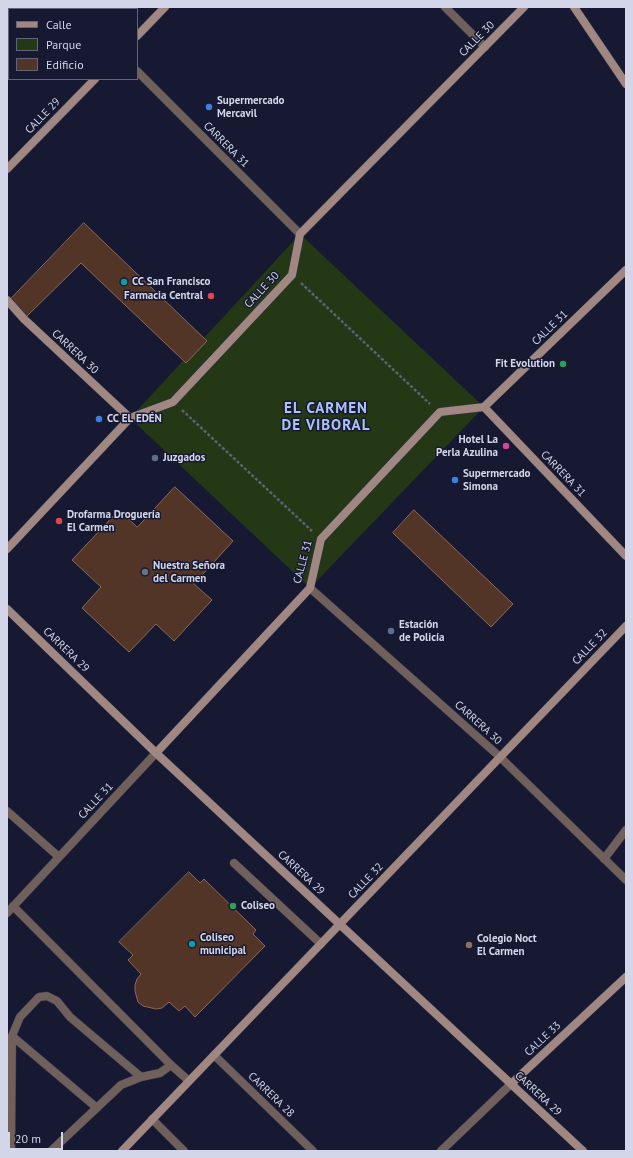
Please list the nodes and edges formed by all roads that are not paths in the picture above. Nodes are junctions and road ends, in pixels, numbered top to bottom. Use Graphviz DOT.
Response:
graph roads {
  1 [pos="165,7"];
  2 [pos="445,7"];
  3 [pos="524,7"];
  4 [pos="574,7"];
  5 [pos="138,35"];
  6 [pos="485,47"];
  7 [pos="138,72"];
  8 [pos="94,80"];
  9 [pos="626,84"];
  10 [pos="7,169"];
  11 [pos="300,234"];
  12 [pos="626,270"];
  13 [pos="7,300"];
  14 [pos="484,407"];
  15 [pos="130,418"];
  16 [pos="7,549"];
  17 [pos="626,556"];
  18 [pos="310,588"];
  19 [pos="7,609"];
  20 [pos="626,626"];
  21 [pos="156,753"];
  22 [pos="500,757"];
  23 [pos="7,811"];
  24 [pos="626,830"];
  25 [pos="58,857"];
  26 [pos="604,859"];
  27 [pos="234,862"];
  28 [pos="626,880"];
  29 [pos="14,906"];
  30 [pos="7,913"];
  31 [pos="340,924"];
  32 [pos="321,944"];
  33 [pos="626,977"];
  34 [pos="12,1036"];
  35 [pos="214,1055"];
  36 [pos="171,1065"];
  37 [pos="141,1077"];
  38 [pos="189,1081"];
  39 [pos="511,1084"];
  40 [pos="97,1108"];
  41 [pos="152,1119"];
  42 [pos="10,1151"];
  43 [pos="51,1151"];
  44 [pos="122,1151"];
  45 [pos="184,1151"];
  46 [pos="313,1151"];
  47 [pos="441,1151"];
  48 [pos="583,1151"];
  1 -- 5 [label="main road"];
  2 -- 6 [label="street"];
  3 -- 6 [label="main road, CALLE 30"];
  4 -- 9 [label="main road"];
  6 -- 11 [label="main road, CALLE 30"];
  7 -- 11 [label="street, CARRERA 31"];
  8 -- 10 [label="main road, CALLE 29"];
  11 -- 15 [label="main road, CALLE 30"];
  12 -- 14 [label="main road, CALLE 31"];
  13 -- 15 [label="main road, CARRERA 30"];
  14 -- 17 [label="main road, CARRERA 31"];
  14 -- 18 [label="main road, CALLE 31"];
  15 -- 16 [label="main road, CALLE 30"];
  18 -- 21 [label="main road, CALLE 31"];
  18 -- 22 [label="street, CARRERA 30"];
  19 -- 21 [label="main road, CARRERA 29"];
  20 -- 22 [label="main road, CALLE 32"];
  21 -- 25 [label="street, CALLE 31"];
  21 -- 31 [label="main road, CARRERA 29"];
  22 -- 26 [label="street, CARRERA 30"];
  22 -- 31 [label="main road, CALLE 32"];
  23 -- 25 [label="street"];
  24 -- 26 [label="street"];
  25 -- 29 [label="street, CALLE 31"];
  26 -- 28 [label="street, CARRERA 30"];
  27 -- 32 [label="street"];
  29 -- 30 [label="street, CALLE 31"];
  29 -- 36 [label="street"];
  31 -- 32 [label="main road, CALLE 32"];
  31 -- 39 [label="main road, CARRERA 29"];
  32 -- 35 [label="main road, CALLE 32"];
  33 -- 39 [label="main road, CALLE 33"];
  34 -- 37 [label="street"];
  34 -- 40 [label="street"];
  34 -- 42 [label="street"];
  35 -- 38 [label="main road, CALLE 32"];
  35 -- 46 [label="street, CARRERA 28"];
  36 -- 37 [label="street"];
  36 -- 38 [label="street"];
  37 -- 40 [label="street"];
  38 -- 41 [label="main road, CALLE 32"];
  39 -- 47 [label="street, CALLE 33"];
  39 -- 48 [label="main road, CARRERA 29"];
  40 -- 43 [label="street"];
  41 -- 44 [label="main road, CALLE 32"];
  41 -- 45 [label="street"];
}
